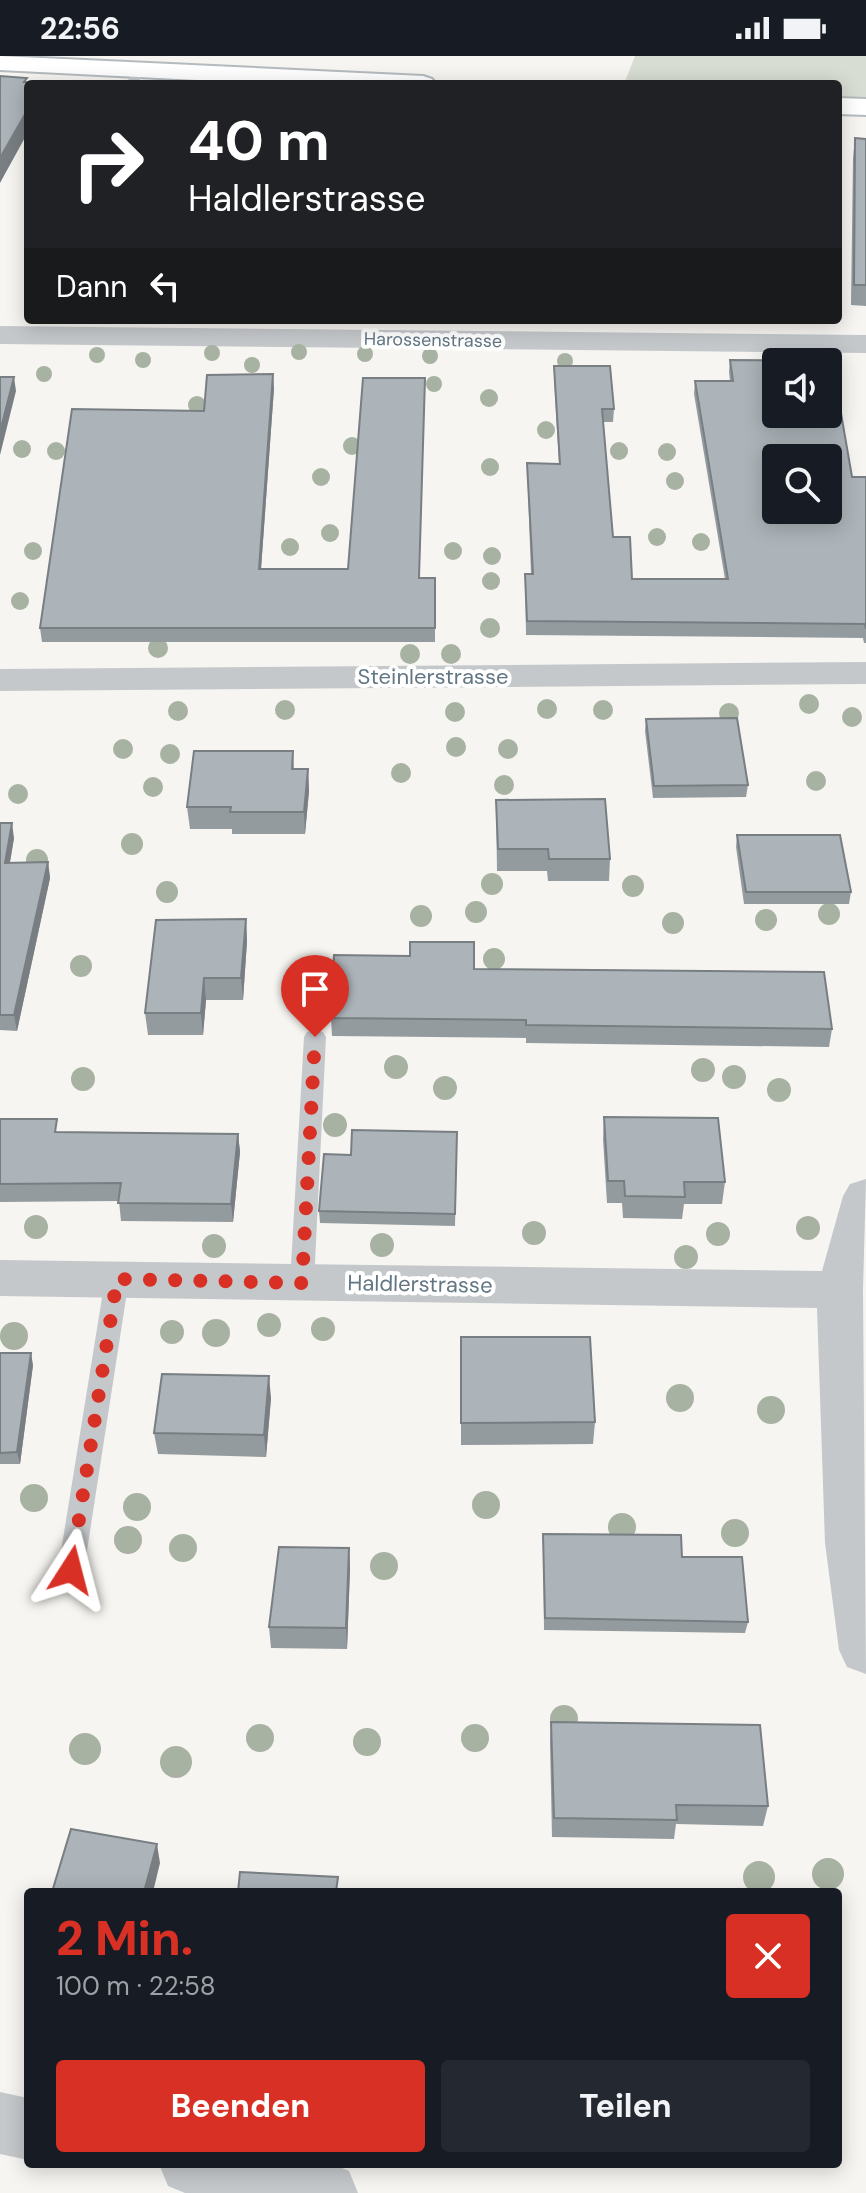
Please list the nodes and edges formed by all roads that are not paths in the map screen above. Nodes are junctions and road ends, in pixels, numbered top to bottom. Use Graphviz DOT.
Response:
graph roads {
  1 [pos="0,62"];
  2 [pos="136,77"];
  3 [pos="259,80"];
  4 [pos="842,106"];
  5 [pos="866,107"];
  6 [pos="0,335"];
  7 [pos="866,344"];
  8 [pos="866,673"];
  9 [pos="0,680"];
  10 [pos="315,1037"];
  11 [pos="866,1196"];
  12 [pos="0,1278"];
  13 [pos="117,1279"];
  14 [pos="302,1283"];
  15 [pos="840,1290"];
  16 [pos="71,1570"];
  17 [pos="866,1650"];
  18 [pos="0,2123"];
  19 [pos="24,2128"];
  20 [pos="209,2168"];
  21 [pos="327,2193"];
  1 -- 2 [label="street"];
  2 -- 3 [label="street"];
  4 -- 5 [label="street"];
  6 -- 7 [label="street, Harossenstrasse"];
  8 -- 9 [label="street, Steinlerstrasse"];
  10 -- 14 [label="lane"];
  11 -- 15 [label="street"];
  12 -- 13 [label="street, Haldlerstrasse"];
  13 -- 14 [label="street, Haldlerstrasse"];
  13 -- 16 [label="lane"];
  14 -- 15 [label="street, Haldlerstrasse"];
  15 -- 17 [label="street"];
  18 -- 19 [label="street"];
  20 -- 21 [label="street"];
}
